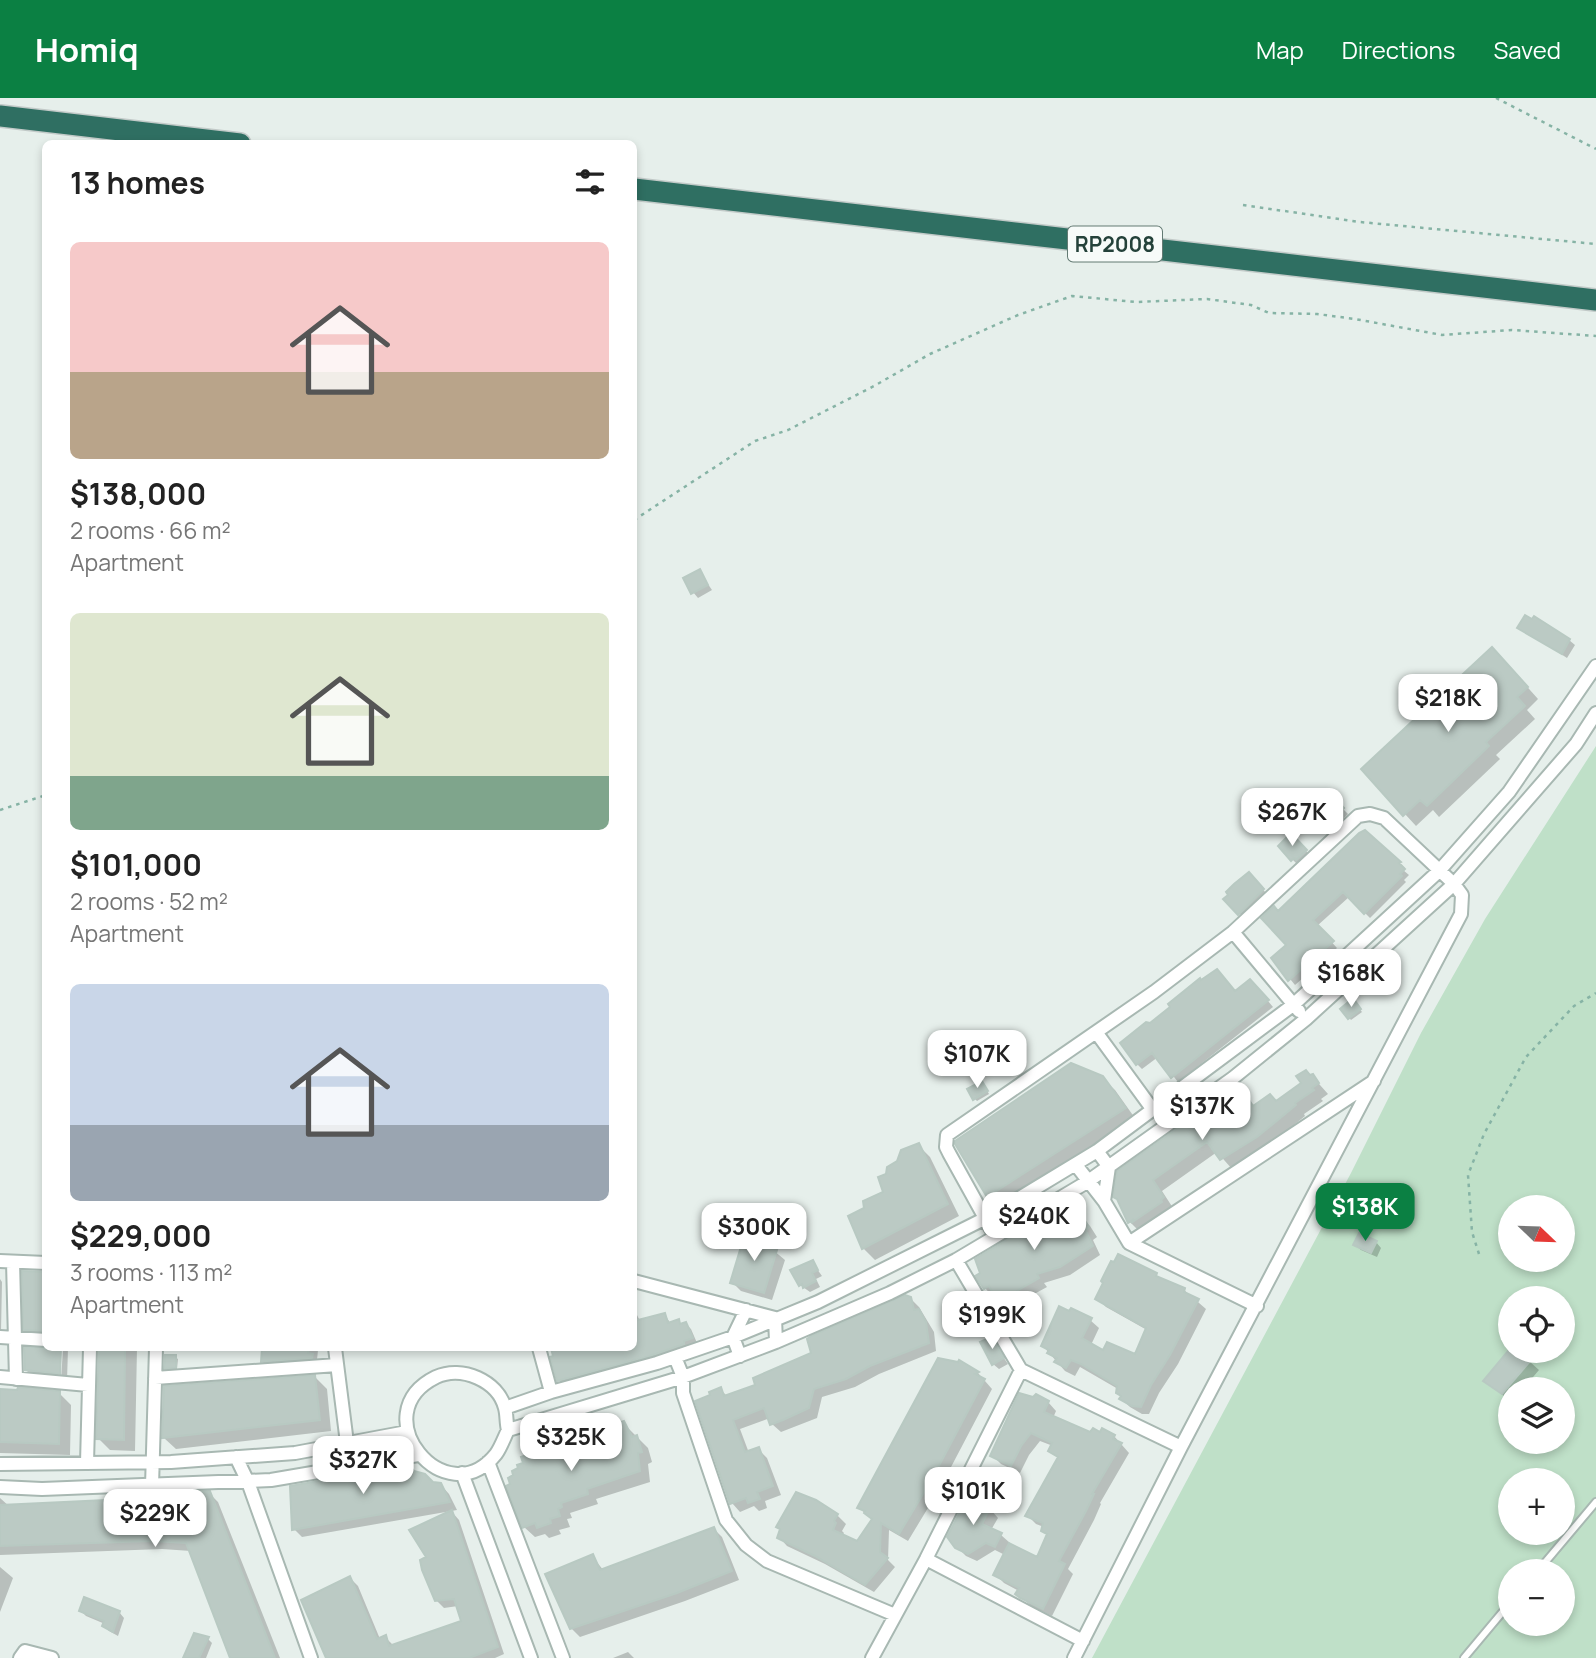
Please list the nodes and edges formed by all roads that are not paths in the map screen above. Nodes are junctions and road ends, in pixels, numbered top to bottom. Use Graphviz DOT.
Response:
graph roads {
  1 [pos="0,116"];
  2 [pos="206,140"];
  3 [pos="637,189"];
  4 [pos="1596,300"];
  5 [pos="1596,666"];
  6 [pos="1596,713"];
  7 [pos="1440,871"];
  8 [pos="1454,884"];
  9 [pos="1233,932"];
  10 [pos="1293,1005"];
  11 [pos="1306,1019"];
  12 [pos="1096,1032"];
  13 [pos="1376,1079"];
  14 [pos="1185,1087"];
  15 [pos="1197,1104"];
  16 [pos="1153,1110"];
  17 [pos="1097,1151"];
  18 [pos="1076,1165"];
  19 [pos="1109,1167"];
  20 [pos="1087,1182"];
  21 [pos="1104,1201"];
  22 [pos="986,1218"];
  23 [pos="995,1236"];
  24 [pos="1129,1242"];
  25 [pos="956,1260"];
  26 [pos="6,1261"];
  27 [pos="42,1263"];
  28 [pos="637,1282"];
  29 [pos="1257,1306"];
  30 [pos="747,1310"];
  31 [pos="775,1318"];
  32 [pos="0,1337"];
  33 [pos="733,1337"];
  34 [pos="16,1339"];
  35 [pos="42,1340"];
  36 [pos="776,1342"];
  37 [pos="90,1351"];
  38 [pos="156,1351"];
  39 [pos="335,1351"];
  40 [pos="540,1351"];
  41 [pos="740,1356"];
  42 [pos="675,1357"];
  43 [pos="657,1363"];
  44 [pos="337,1365"];
  45 [pos="1021,1370"];
  46 [pos="0,1377"];
  47 [pos="683,1377"];
  48 [pos="155,1378"];
  49 [pos="16,1379"];
  50 [pos="664,1383"];
  51 [pos="88,1385"];
  52 [pos="551,1392"];
  53 [pos="682,1393"];
  54 [pos="505,1408"];
  55 [pos="508,1430"];
  56 [pos="407,1432"];
  57 [pos="347,1443"];
  58 [pos="1181,1447"];
  59 [pos="418,1455"];
  60 [pos="236,1457"];
  61 [pos="152,1462"];
  62 [pos="488,1462"];
  63 [pos="87,1463"];
  64 [pos="0,1464"];
  65 [pos="462,1473"];
  66 [pos="248,1482"];
  67 [pos="152,1486"];
  68 [pos="0,1487"];
  69 [pos="1596,1502"];
  70 [pos="926,1559"];
  71 [pos="1548,1559"];
  72 [pos="895,1615"];
  73 [pos="1498,1617"];
  74 [pos="1083,1641"];
  75 [pos="20,1658"];
  76 [pos="52,1658"];
  77 [pos="311,1658"];
  78 [pos="531,1658"];
  79 [pos="563,1658"];
  80 [pos="872,1658"];
  81 [pos="1074,1658"];
  82 [pos="1464,1658"];
  1 -- 2 [label="highway"];
  3 -- 4 [label="highway, RP2008"];
  5 -- 7 [label="street"];
  6 -- 8 [label="street"];
  7 -- 8 [label="street"];
  7 -- 9 [label="street"];
  7 -- 10 [label="street"];
  8 -- 11 [label="street"];
  8 -- 13 [label="street"];
  9 -- 10 [label="street"];
  9 -- 12 [label="street"];
  10 -- 11 [label="street"];
  10 -- 14 [label="street"];
  11 -- 15 [label="street"];
  12 -- 16 [label="street"];
  12 -- 22 [label="street"];
  13 -- 24 [label="street"];
  13 -- 29 [label="street"];
  14 -- 15 [label="street"];
  14 -- 16 [label="street"];
  15 -- 19 [label="street"];
  16 -- 17 [label="street"];
  17 -- 18 [label="street"];
  17 -- 19 [label="street"];
  18 -- 20 [label="street"];
  18 -- 22 [label="street"];
  19 -- 20 [label="street"];
  19 -- 21 [label="street"];
  20 -- 21 [label="street"];
  20 -- 23 [label="street"];
  21 -- 24 [label="street"];
  22 -- 23 [label="street"];
  22 -- 31 [label="street"];
  23 -- 25 [label="street"];
  24 -- 29 [label="street"];
  25 -- 36 [label="street"];
  25 -- 45 [label="street"];
  26 -- 27 [label="street"];
  26 -- 34 [label="street"];
  28 -- 30 [label="street"];
  29 -- 58 [label="street"];
  30 -- 31 [label="street"];
  30 -- 33 [label="street"];
  31 -- 33 [label="street"];
  31 -- 36 [label="street"];
  32 -- 34 [label="street"];
  33 -- 41 [label="street"];
  33 -- 42 [label="street"];
  34 -- 35 [label="street"];
  34 -- 49 [label="street"];
  36 -- 41 [label="street"];
  37 -- 51 [label="street"];
  38 -- 48 [label="street"];
  39 -- 44 [label="street"];
  40 -- 52 [label="street"];
  41 -- 47 [label="street"];
  42 -- 43 [label="street"];
  42 -- 47 [label="street"];
  43 -- 50 [label="street"];
  43 -- 52 [label="street"];
  44 -- 48 [label="street"];
  44 -- 57 [label="street"];
  45 -- 58 [label="street"];
  45 -- 70 [label="street"];
  46 -- 49 [label="street"];
  47 -- 50 [label="street"];
  47 -- 53 [label="street"];
  48 -- 61 [label="street"];
  49 -- 51 [label="street"];
  50 -- 53 [label="street"];
  50 -- 55 [label="street"];
  51 -- 63 [label="street"];
  52 -- 54 [label="street"];
  53 -- 72 [label="street"];
  54 -- 55 [label="street"];
  54 -- 56 [label="street"];
  55 -- 62 [label="street"];
  56 -- 57 [label="street"];
  56 -- 59 [label="street"];
  57 -- 60 [label="street"];
  58 -- 74 [label="street"];
  59 -- 65 [label="street"];
  59 -- 66 [label="street"];
  60 -- 61 [label="street"];
  60 -- 66 [label="street"];
  61 -- 63 [label="street"];
  61 -- 67 [label="street"];
  62 -- 65 [label="street"];
  62 -- 79 [label="street"];
  63 -- 64 [label="street"];
  65 -- 78 [label="street"];
  66 -- 67 [label="street"];
  66 -- 77 [label="street"];
  67 -- 68 [label="street"];
  69 -- 71 [label="lane"];
  70 -- 72 [label="street"];
  70 -- 74 [label="street"];
  72 -- 80 [label="street"];
  73 -- 82 [label="lane"];
  74 -- 81 [label="street"];
  75 -- 76 [label="street"];
}
